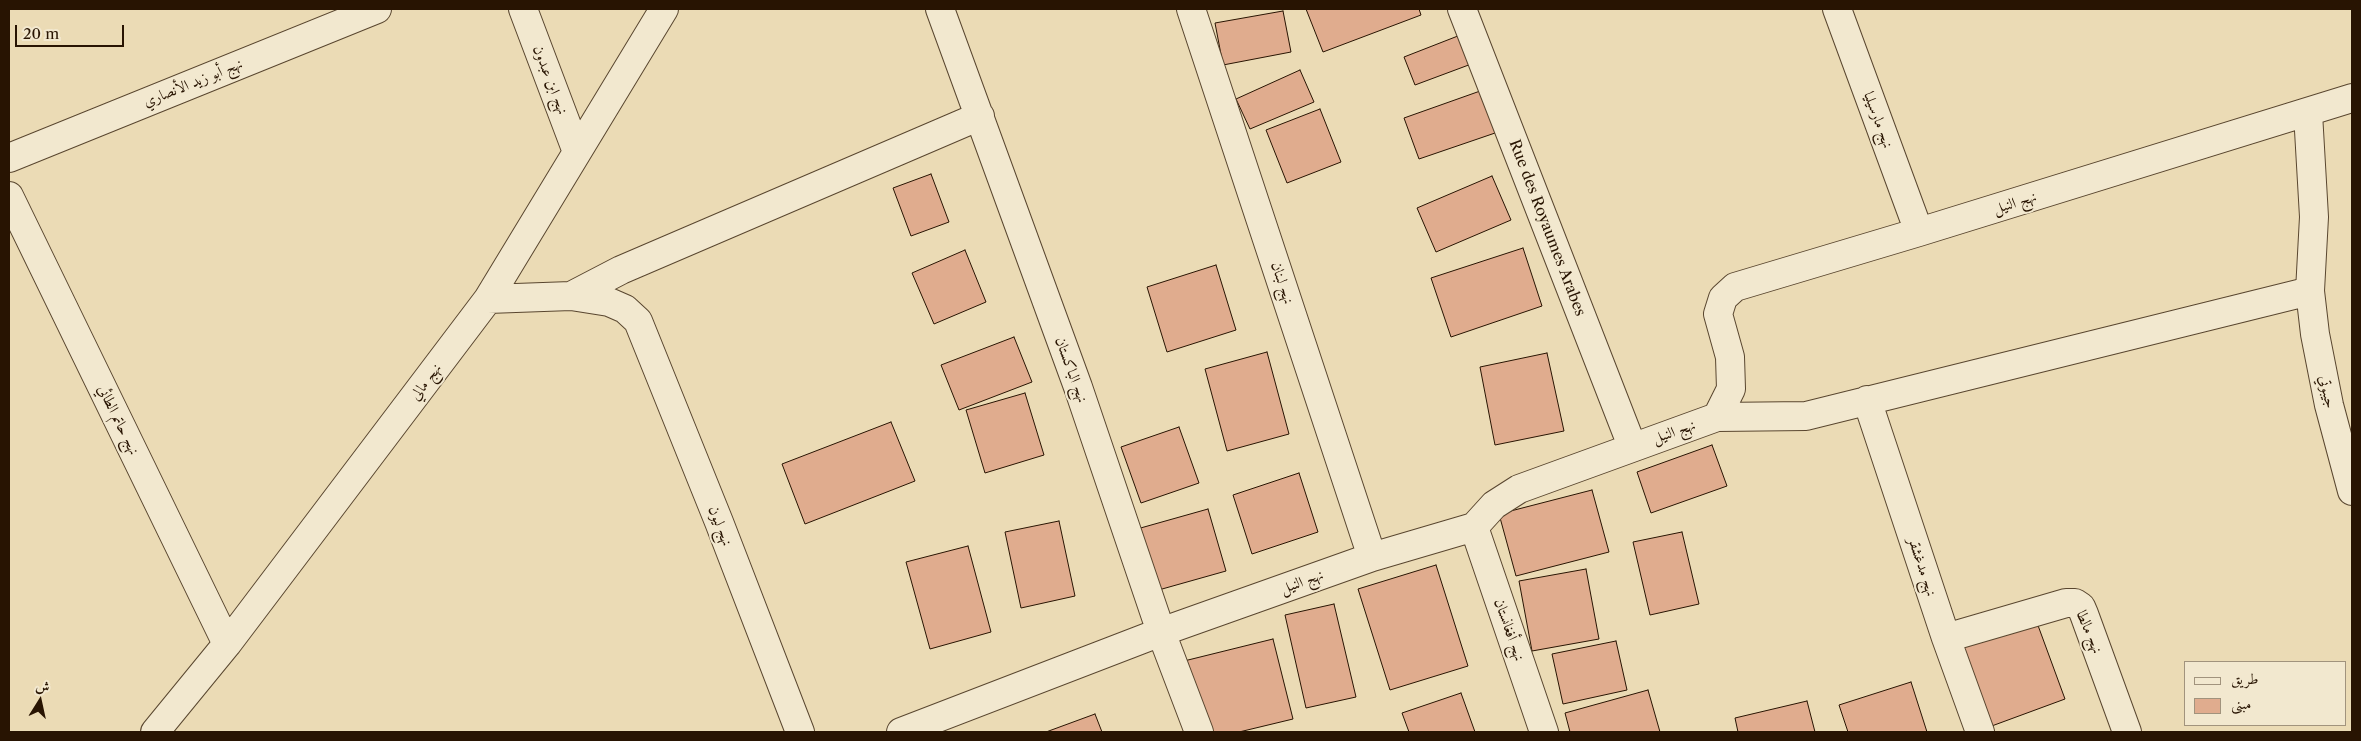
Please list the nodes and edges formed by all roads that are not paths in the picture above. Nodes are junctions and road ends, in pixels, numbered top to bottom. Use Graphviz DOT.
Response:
graph roads {
  1 [pos="377,9"];
  2 [pos="523,9"];
  3 [pos="664,9"];
  4 [pos="940,9"];
  5 [pos="1191,9"];
  6 [pos="1462,9"];
  7 [pos="1837,9"];
  8 [pos="2352,98"];
  9 [pos="2308,113"];
  10 [pos="980,116"];
  11 [pos="577,152"];
  12 [pos="9,158"];
  13 [pos="9,196"];
  14 [pos="1919,232"];
  15 [pos="2310,292"];
  16 [pos="571,296"];
  17 [pos="488,299"];
  18 [pos="1867,400"];
  19 [pos="1717,417"];
  20 [pos="1632,446"];
  21 [pos="2352,491"];
  22 [pos="1474,527"];
  23 [pos="1372,557"];
  24 [pos="1161,632"];
  25 [pos="1946,638"];
  26 [pos="227,644"];
  27 [pos="155,732"];
  28 [pos="800,732"];
  29 [pos="901,732"];
  30 [pos="1198,732"];
  31 [pos="1544,732"];
  32 [pos="1980,732"];
  33 [pos="2127,732"];
  1 -- 12 [label="street, نهج أبو زيد الأنصاري"];
  2 -- 11 [label="street, نهج ابن عبدون"];
  3 -- 11 [label="street, نهج مالي"];
  4 -- 10 [label="street, نهج الباكستان"];
  5 -- 23 [label="street, نهج لبنان"];
  6 -- 20 [label="street, Rue des Royaumes Arabes"];
  7 -- 14 [label="street, نهج مارسيليا"];
  8 -- 9 [label="street, نهج النيل"];
  9 -- 14 [label="street, نهج النيل"];
  9 -- 15 [label="street, جيبوتي"];
  10 -- 16 [label="street"];
  10 -- 24 [label="street, نهج الباكستان"];
  11 -- 17 [label="street, نهج مالي"];
  13 -- 26 [label="street, نهج حاتم الطائي"];
  14 -- 19 [label="street, نهج النيل"];
  15 -- 18 [label="street"];
  15 -- 21 [label="street, جيبوتي"];
  16 -- 17 [label="street"];
  16 -- 28 [label="street, نهج ليون"];
  17 -- 26 [label="street, نهج مالي"];
  18 -- 19 [label="street"];
  18 -- 25 [label="street, نهج مدغشقر"];
  19 -- 20 [label="street, نهج النيل"];
  20 -- 22 [label="street, نهج النيل"];
  22 -- 23 [label="street, نهج النيل"];
  22 -- 31 [label="street, نهج أفغانستان"];
  23 -- 24 [label="street, نهج النيل"];
  24 -- 29 [label="street, نهج النيل"];
  24 -- 30 [label="street, نهج الباكستان"];
  25 -- 32 [label="street, نهج مدغشقر"];
  25 -- 33 [label="street, نهج مالطا"];
  26 -- 27 [label="street, نهج مالي"];
}
